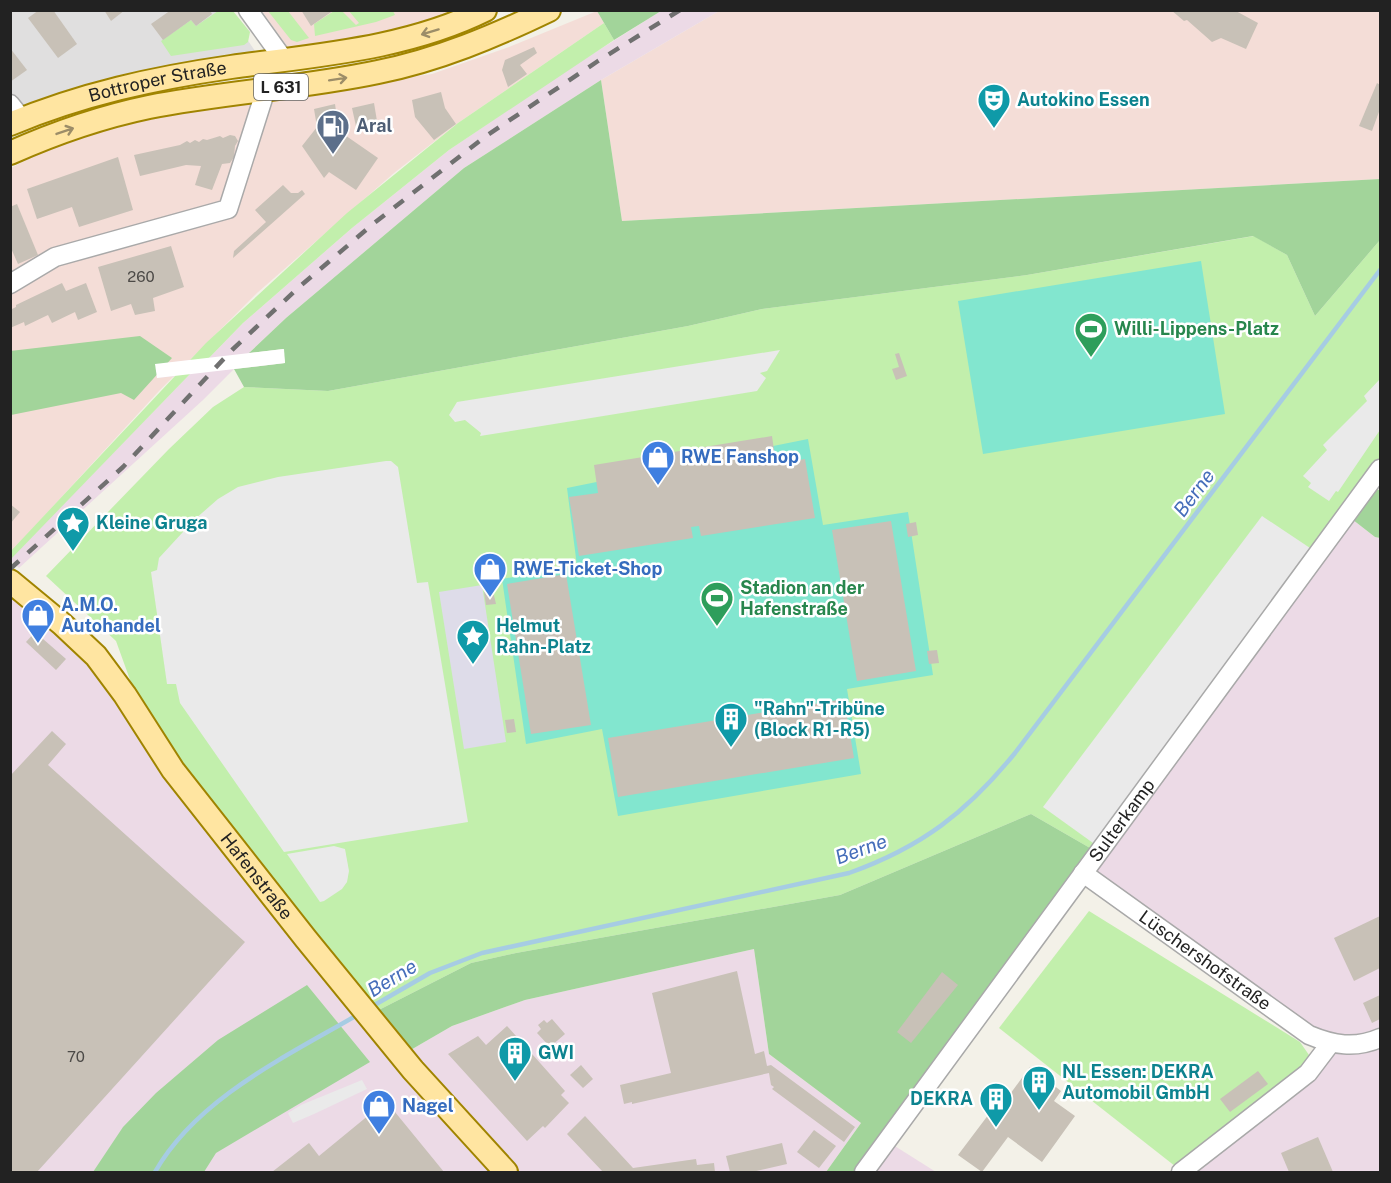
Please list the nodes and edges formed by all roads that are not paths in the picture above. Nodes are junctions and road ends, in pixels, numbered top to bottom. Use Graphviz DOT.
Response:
graph roads {
  1 [pos="248,10"];
  2 [pos="485,10"];
  3 [pos="549,10"];
  4 [pos="280,61"];
  5 [pos="266,88"];
  6 [pos="14,116"];
  7 [pos="10,153"];
  8 [pos="10,284"];
  9 [pos="1380,469"];
  10 [pos="10,581"];
  11 [pos="1083,873"];
  12 [pos="1380,1038"];
  13 [pos="1330,1044"];
  14 [pos="506,1173"];
  15 [pos="864,1173"];
  16 [pos="1181,1173"];
  1 -- 4 [label="street"];
  2 -- 4 [label="main road, Bottroper Straße / L 631, one-way"];
  5 -- 3 [label="main road, Bottroper Straße / L 631, one-way"];
  4 -- 5 [label="main road"];
  4 -- 6 [label="main road, Bottroper Straße / L 631"];
  7 -- 5 [label="main road, Bottroper Straße / L 631, one-way"];
  5 -- 8 [label="street"];
  9 -- 11 [label="street, Sulterkamp"];
  10 -- 14 [label="main road, Hafenstraße"];
  11 -- 13 [label="street, Lüschershofstraße"];
  11 -- 15 [label="street, Sulterkamp"];
  12 -- 13 [label="street, Lüschershofstraße"];
  13 -- 16 [label="street"];
}
